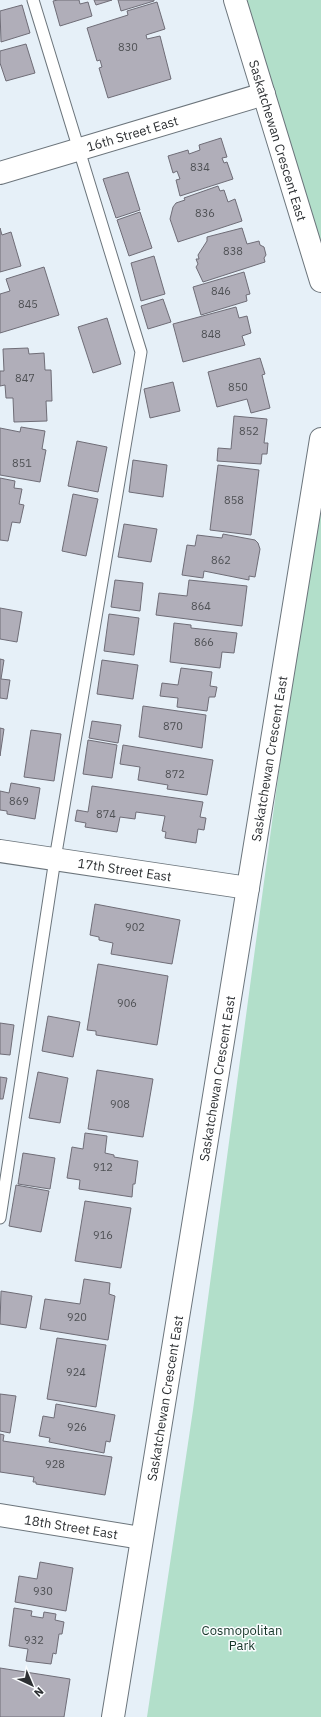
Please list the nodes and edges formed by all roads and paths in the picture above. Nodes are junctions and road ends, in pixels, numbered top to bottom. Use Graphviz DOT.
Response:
graph roads {
  1 [pos="32,0"];
  2 [pos="235,0"];
  3 [pos="264,94"];
  4 [pos="78,150"];
  5 [pos="0,173"];
  6 [pos="321,281"];
  7 [pos="321,439"];
  8 [pos="0,851"];
  9 [pos="55,860"];
  10 [pos="248,888"];
  11 [pos="0,1218"];
  12 [pos="0,1515"];
  13 [pos="141,1538"];
  14 [pos="113,1717"];
  1 -- 4 [label="lane"];
  2 -- 3 [label="street, Saskatchewan Crescent East"];
  3 -- 4 [label="street, 16th Street East"];
  3 -- 6 [label="street, Saskatchewan Crescent East"];
  4 -- 5 [label="street, 16th Street East"];
  4 -- 9 [label="lane"];
  7 -- 10 [label="street, Saskatchewan Crescent East"];
  8 -- 9 [label="street, 17th Street East"];
  9 -- 10 [label="street, 17th Street East"];
  9 -- 11 [label="lane"];
  10 -- 13 [label="street, Saskatchewan Crescent East"];
  12 -- 13 [label="street, 18th Street East"];
  13 -- 14 [label="street, Saskatchewan Crescent East"];
}
